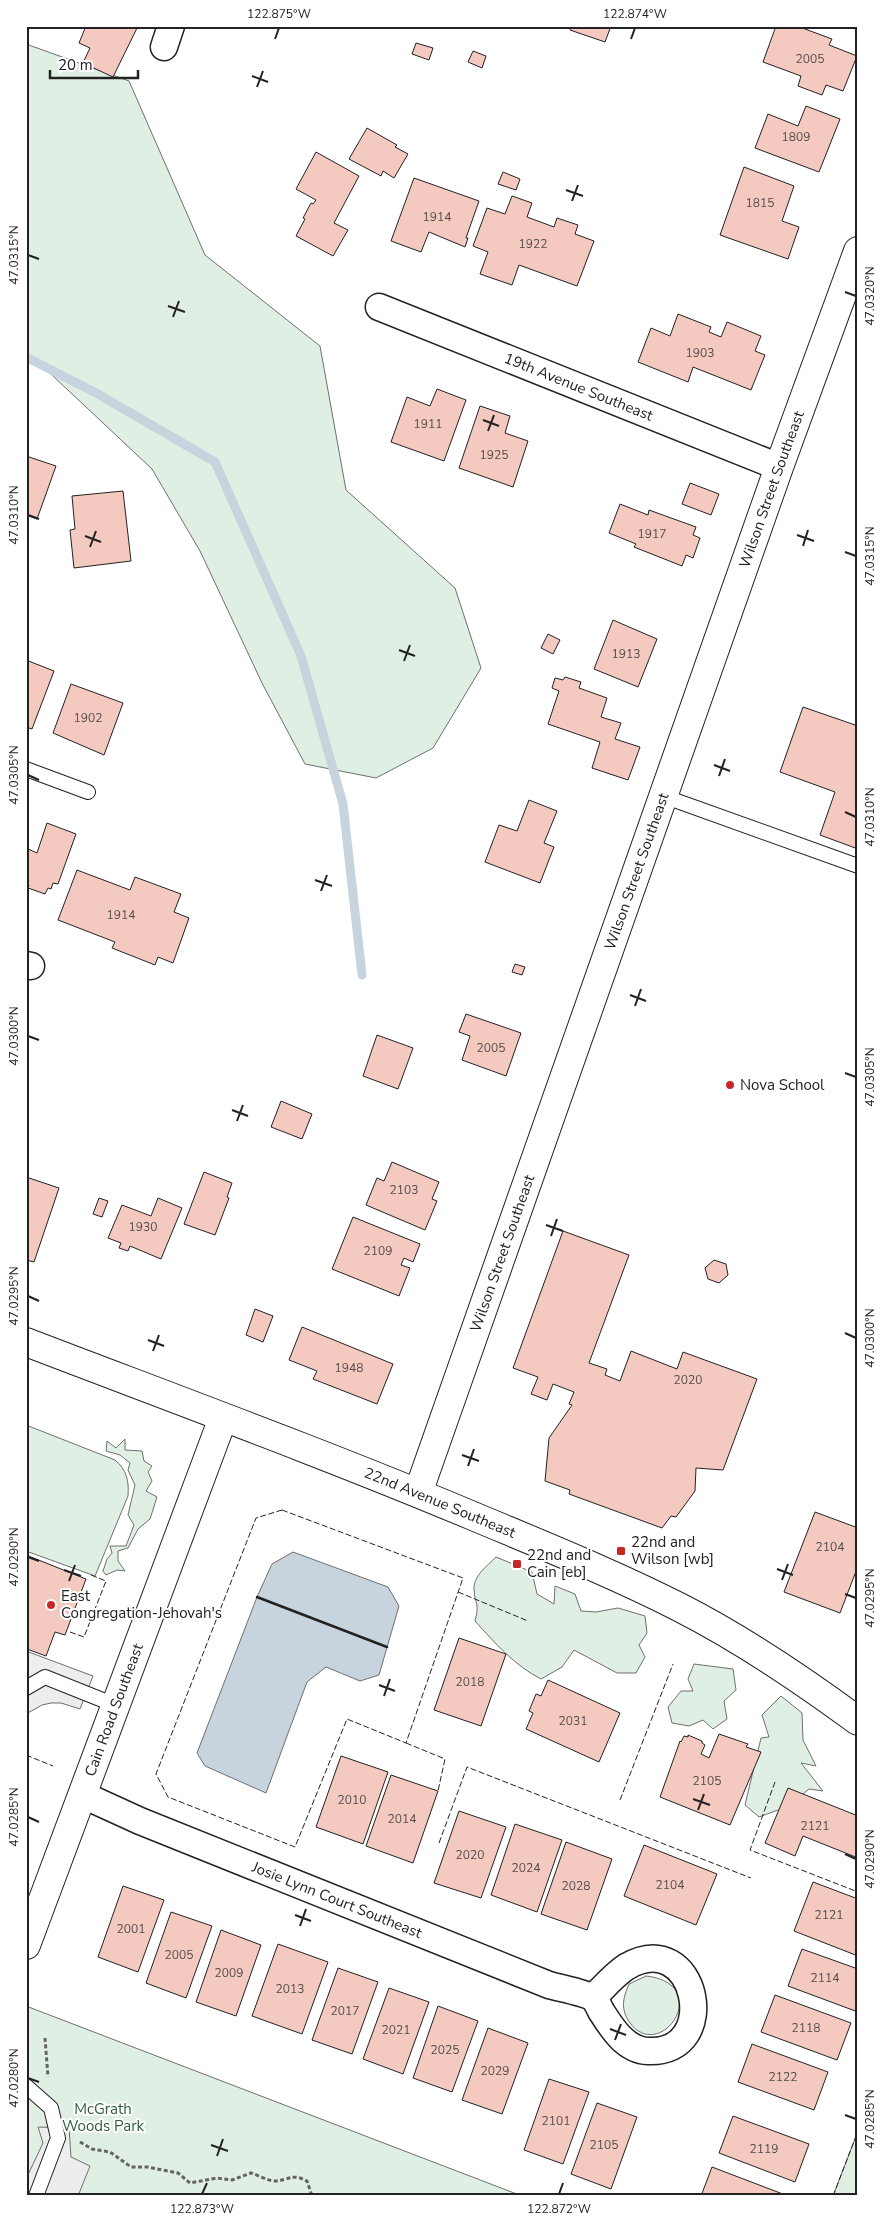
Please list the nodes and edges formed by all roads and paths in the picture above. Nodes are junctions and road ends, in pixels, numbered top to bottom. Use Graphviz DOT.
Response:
graph roads {
  1 [pos="858,251"];
  2 [pos="379,306"];
  3 [pos="779,467"];
  4 [pos="26,769"];
  5 [pos="88,792"];
  6 [pos="663,796"];
  7 [pos="858,866"];
  8 [pos="26,1342"];
  9 [pos="223,1418"];
  10 [pos="418,1493"];
  11 [pos="26,1688"];
  12 [pos="115,1705"];
  13 [pos="858,1721"];
  14 [pos="83,1795"];
  15 [pos="26,1944"];
  16 [pos="593,1998"];
  17 [pos="45,2038"];
  18 [pos="26,2086"];
  19 [pos="51,2108"];
  20 [pos="58,2138"];
  21 [pos="36,2196"];
  22 [pos="312,2196"];
  1 -- 3 [label="street, Wilson Street Southeast"];
  2 -- 3 [label="street, 19th Avenue Southeast"];
  3 -- 6 [label="street, Wilson Street Southeast"];
  4 -- 5 [label="lane"];
  6 -- 7 [label="lane"];
  6 -- 10 [label="street, Wilson Street Southeast"];
  8 -- 9 [label="street, 22nd Avenue Southeast"];
  9 -- 10 [label="street, 22nd Avenue Southeast"];
  9 -- 12 [label="street, Cain Road Southeast"];
  10 -- 13 [label="street, 22nd Avenue Southeast"];
  11 -- 12 [label="lane"];
  12 -- 14 [label="street, Cain Road Southeast"];
  14 -- 15 [label="street, Cain Road Southeast"];
  14 -- 16 [label="street, Josie Lynn Court Southeast"];
  17 -- 19 [label="path"];
  18 -- 19 [label="lane"];
  19 -- 20 [label="lane"];
  20 -- 21 [label="lane"];
  20 -- 22 [label="path"];
}
